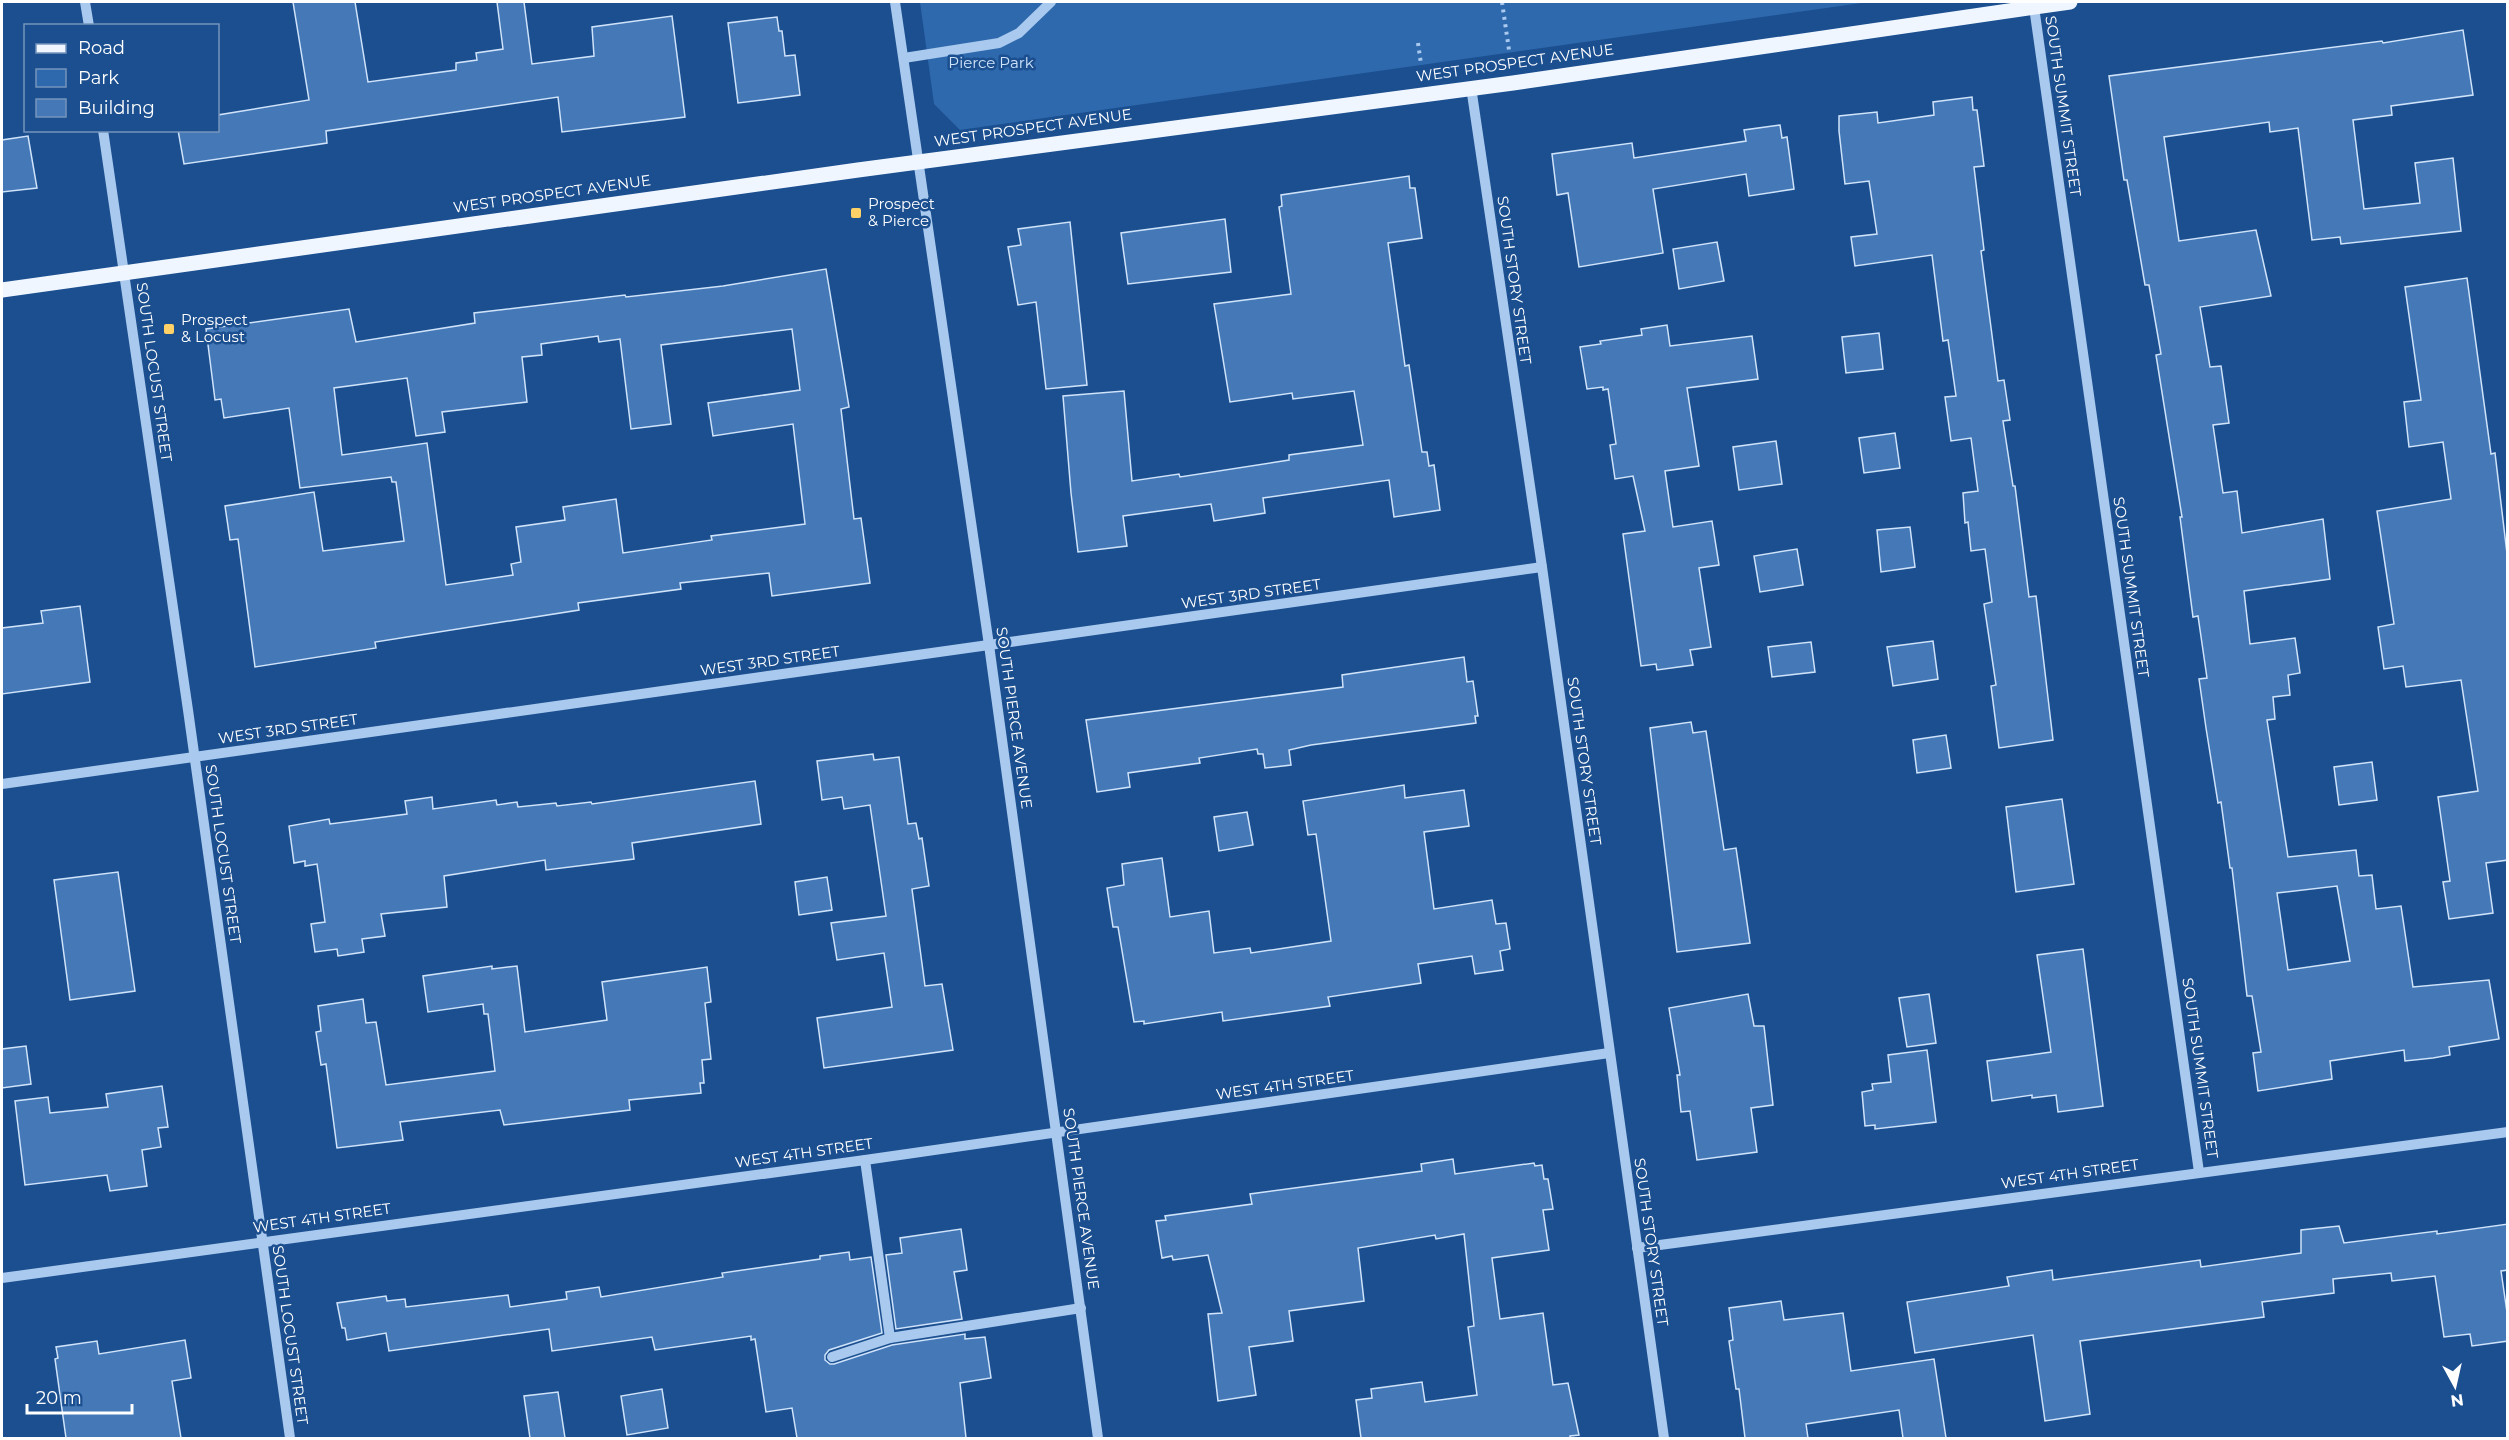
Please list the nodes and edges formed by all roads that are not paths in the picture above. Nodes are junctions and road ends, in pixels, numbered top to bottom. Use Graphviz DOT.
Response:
graph roads {
  1 [pos="85,2"];
  2 [pos="895,2"];
  3 [pos="1051,2"];
  4 [pos="2070,2"];
  5 [pos="2034,7"];
  6 [pos="89,24"];
  7 [pos="904,58"];
  8 [pos="1471,87"];
  9 [pos="104,132"];
  10 [pos="917,162"];
  11 [pos="124,273"];
  12 [pos="2,290"];
  13 [pos="1542,567"];
  14 [pos="989,645"];
  15 [pos="194,757"];
  16 [pos="2,784"];
  17 [pos="1609,1053"];
  18 [pos="2508,1132"];
  19 [pos="1057,1133"];
  20 [pos="865,1160"];
  21 [pos="2199,1172"];
  22 [pos="262,1241"];
  23 [pos="1637,1248"];
  24 [pos="2,1278"];
  25 [pos="1081,1308"];
  26 [pos="890,1338"];
  27 [pos="832,1357"];
  28 [pos="290,1438"];
  29 [pos="1098,1438"];
  30 [pos="1664,1438"];
  1 -- 6 [label="street"];
  2 -- 7 [label="street, SOUTH PIERCE AVENUE"];
  3 -- 7 [label="street"];
  4 -- 5 [label="main road, WEST PROSPECT AVENUE"];
  5 -- 8 [label="main road, WEST PROSPECT AVENUE"];
  5 -- 21 [label="street, SOUTH SUMMIT STREET"];
  7 -- 10 [label="street, SOUTH PIERCE AVENUE"];
  8 -- 10 [label="main road, WEST PROSPECT AVENUE"];
  8 -- 13 [label="street, SOUTH STORY STREET"];
  9 -- 11 [label="street, SOUTH LOCUST STREET"];
  10 -- 11 [label="main road, WEST PROSPECT AVENUE"];
  10 -- 14 [label="street, SOUTH PIERCE AVENUE"];
  11 -- 12 [label="main road, WEST PROSPECT AVENUE"];
  11 -- 15 [label="street, SOUTH LOCUST STREET"];
  13 -- 14 [label="street, WEST 3RD STREET"];
  13 -- 17 [label="street, SOUTH STORY STREET"];
  14 -- 15 [label="street, WEST 3RD STREET"];
  14 -- 19 [label="street, SOUTH PIERCE AVENUE"];
  15 -- 16 [label="street, WEST 3RD STREET"];
  15 -- 22 [label="street, SOUTH LOCUST STREET"];
  17 -- 19 [label="street, WEST 4TH STREET"];
  17 -- 23 [label="street, SOUTH STORY STREET"];
  18 -- 21 [label="street, WEST 4TH STREET"];
  19 -- 20 [label="street, WEST 4TH STREET"];
  19 -- 25 [label="street, SOUTH PIERCE AVENUE"];
  20 -- 22 [label="street, WEST 4TH STREET"];
  20 -- 26 [label="street"];
  21 -- 23 [label="street, WEST 4TH STREET"];
  22 -- 24 [label="street, WEST 4TH STREET"];
  22 -- 28 [label="street, SOUTH LOCUST STREET"];
  23 -- 30 [label="street, SOUTH STORY STREET"];
  25 -- 26 [label="street"];
  25 -- 29 [label="street, SOUTH PIERCE AVENUE"];
  26 -- 27 [label="street"];
}
